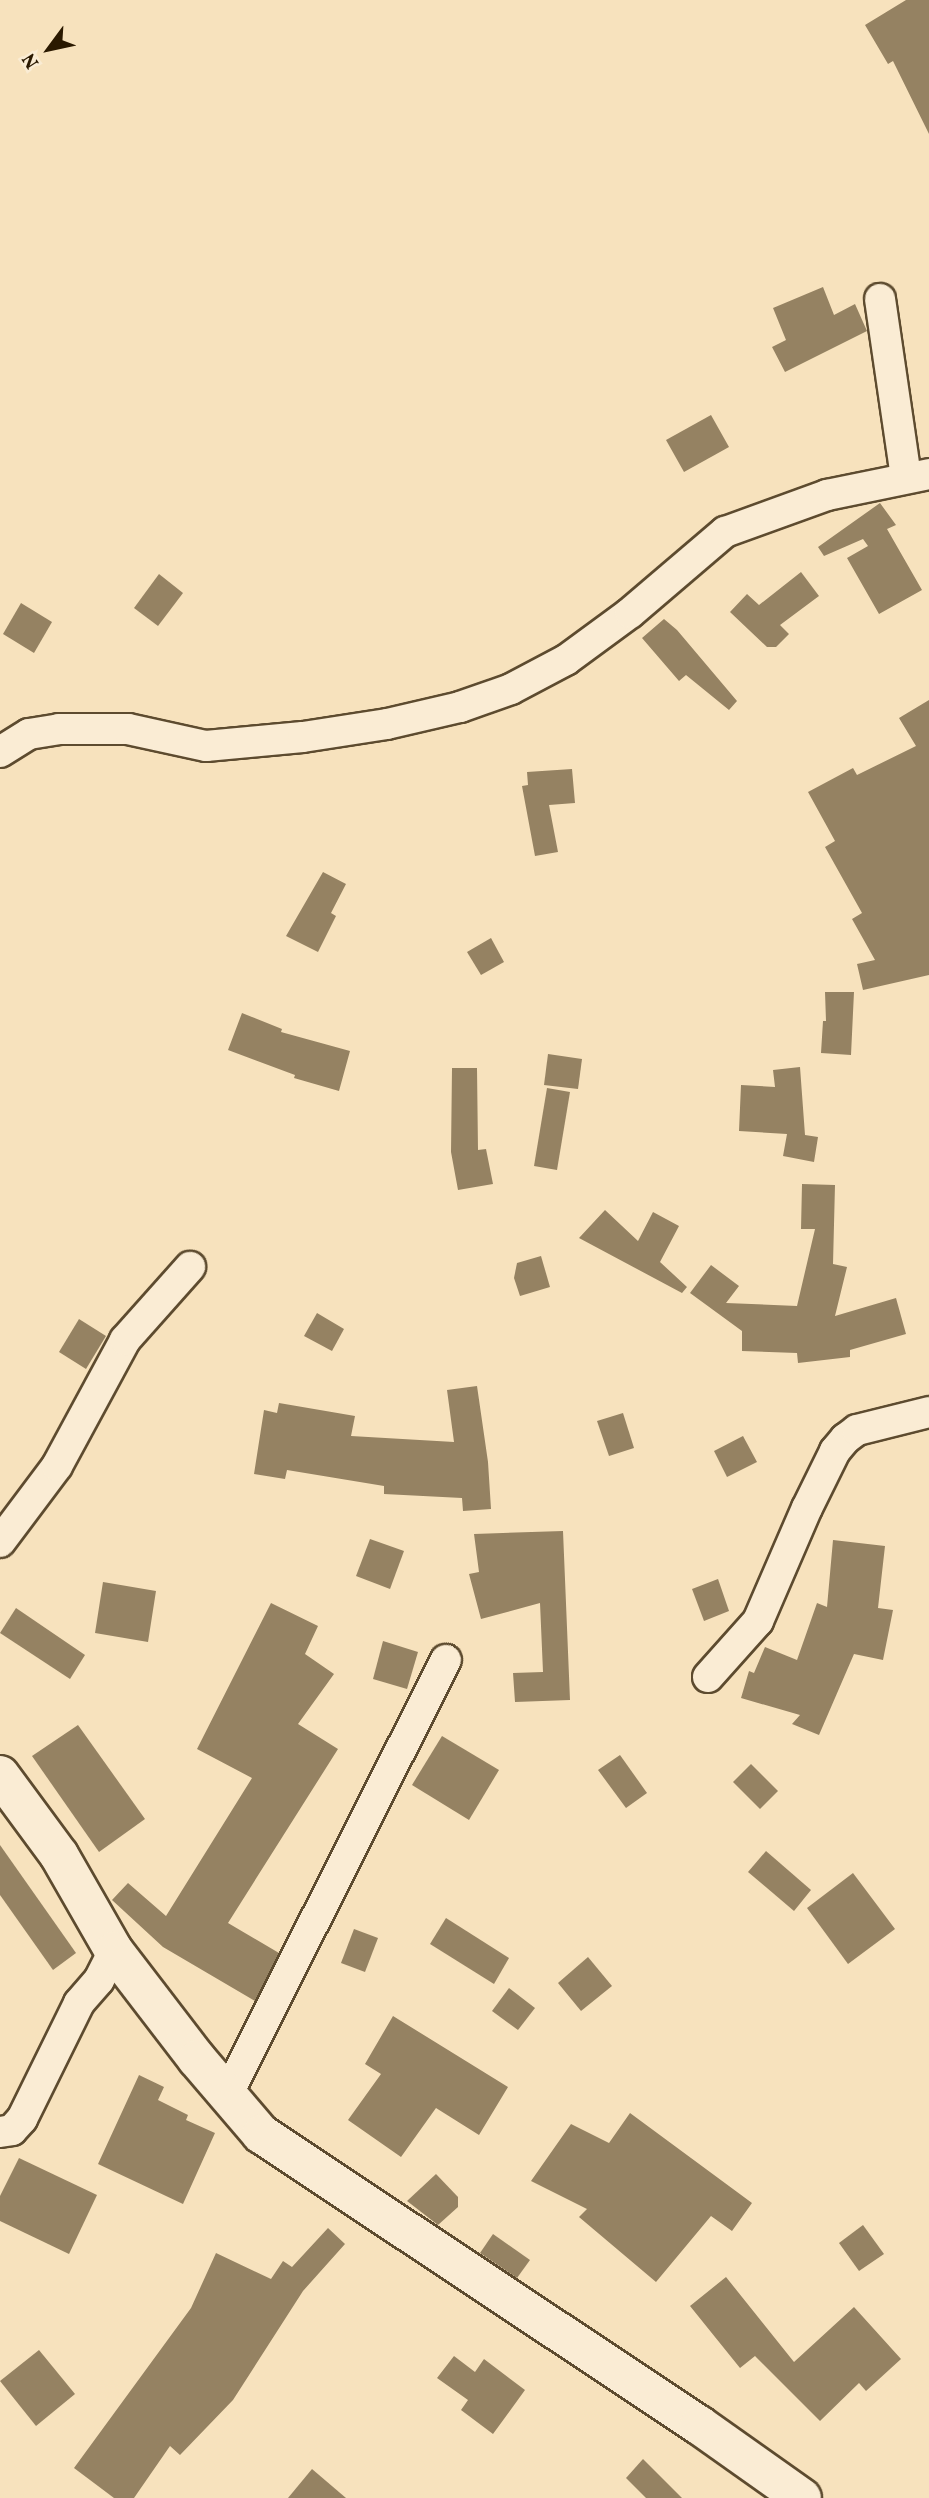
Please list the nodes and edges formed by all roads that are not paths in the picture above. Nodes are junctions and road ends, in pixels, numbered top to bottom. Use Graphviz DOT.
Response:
graph roads {
  1 [pos="880,299"];
  2 [pos="917,476"];
  3 [pos="0,752"];
  4 [pos="190,1267"];
  5 [pos="929,1412"];
  6 [pos="0,1542"];
  7 [pos="446,1660"];
  8 [pos="708,1677"];
  9 [pos="0,1775"];
  10 [pos="114,1951"];
  11 [pos="227,2095"];
  12 [pos="0,2132"];
  13 [pos="802,2498"];
  1 -- 2 [label="street"];
  2 -- 3 [label="street"];
  4 -- 6 [label="street"];
  5 -- 8 [label="street"];
  7 -- 11 [label="street"];
  9 -- 10 [label="street"];
  10 -- 11 [label="street"];
  10 -- 12 [label="street"];
  11 -- 13 [label="street"];
}
